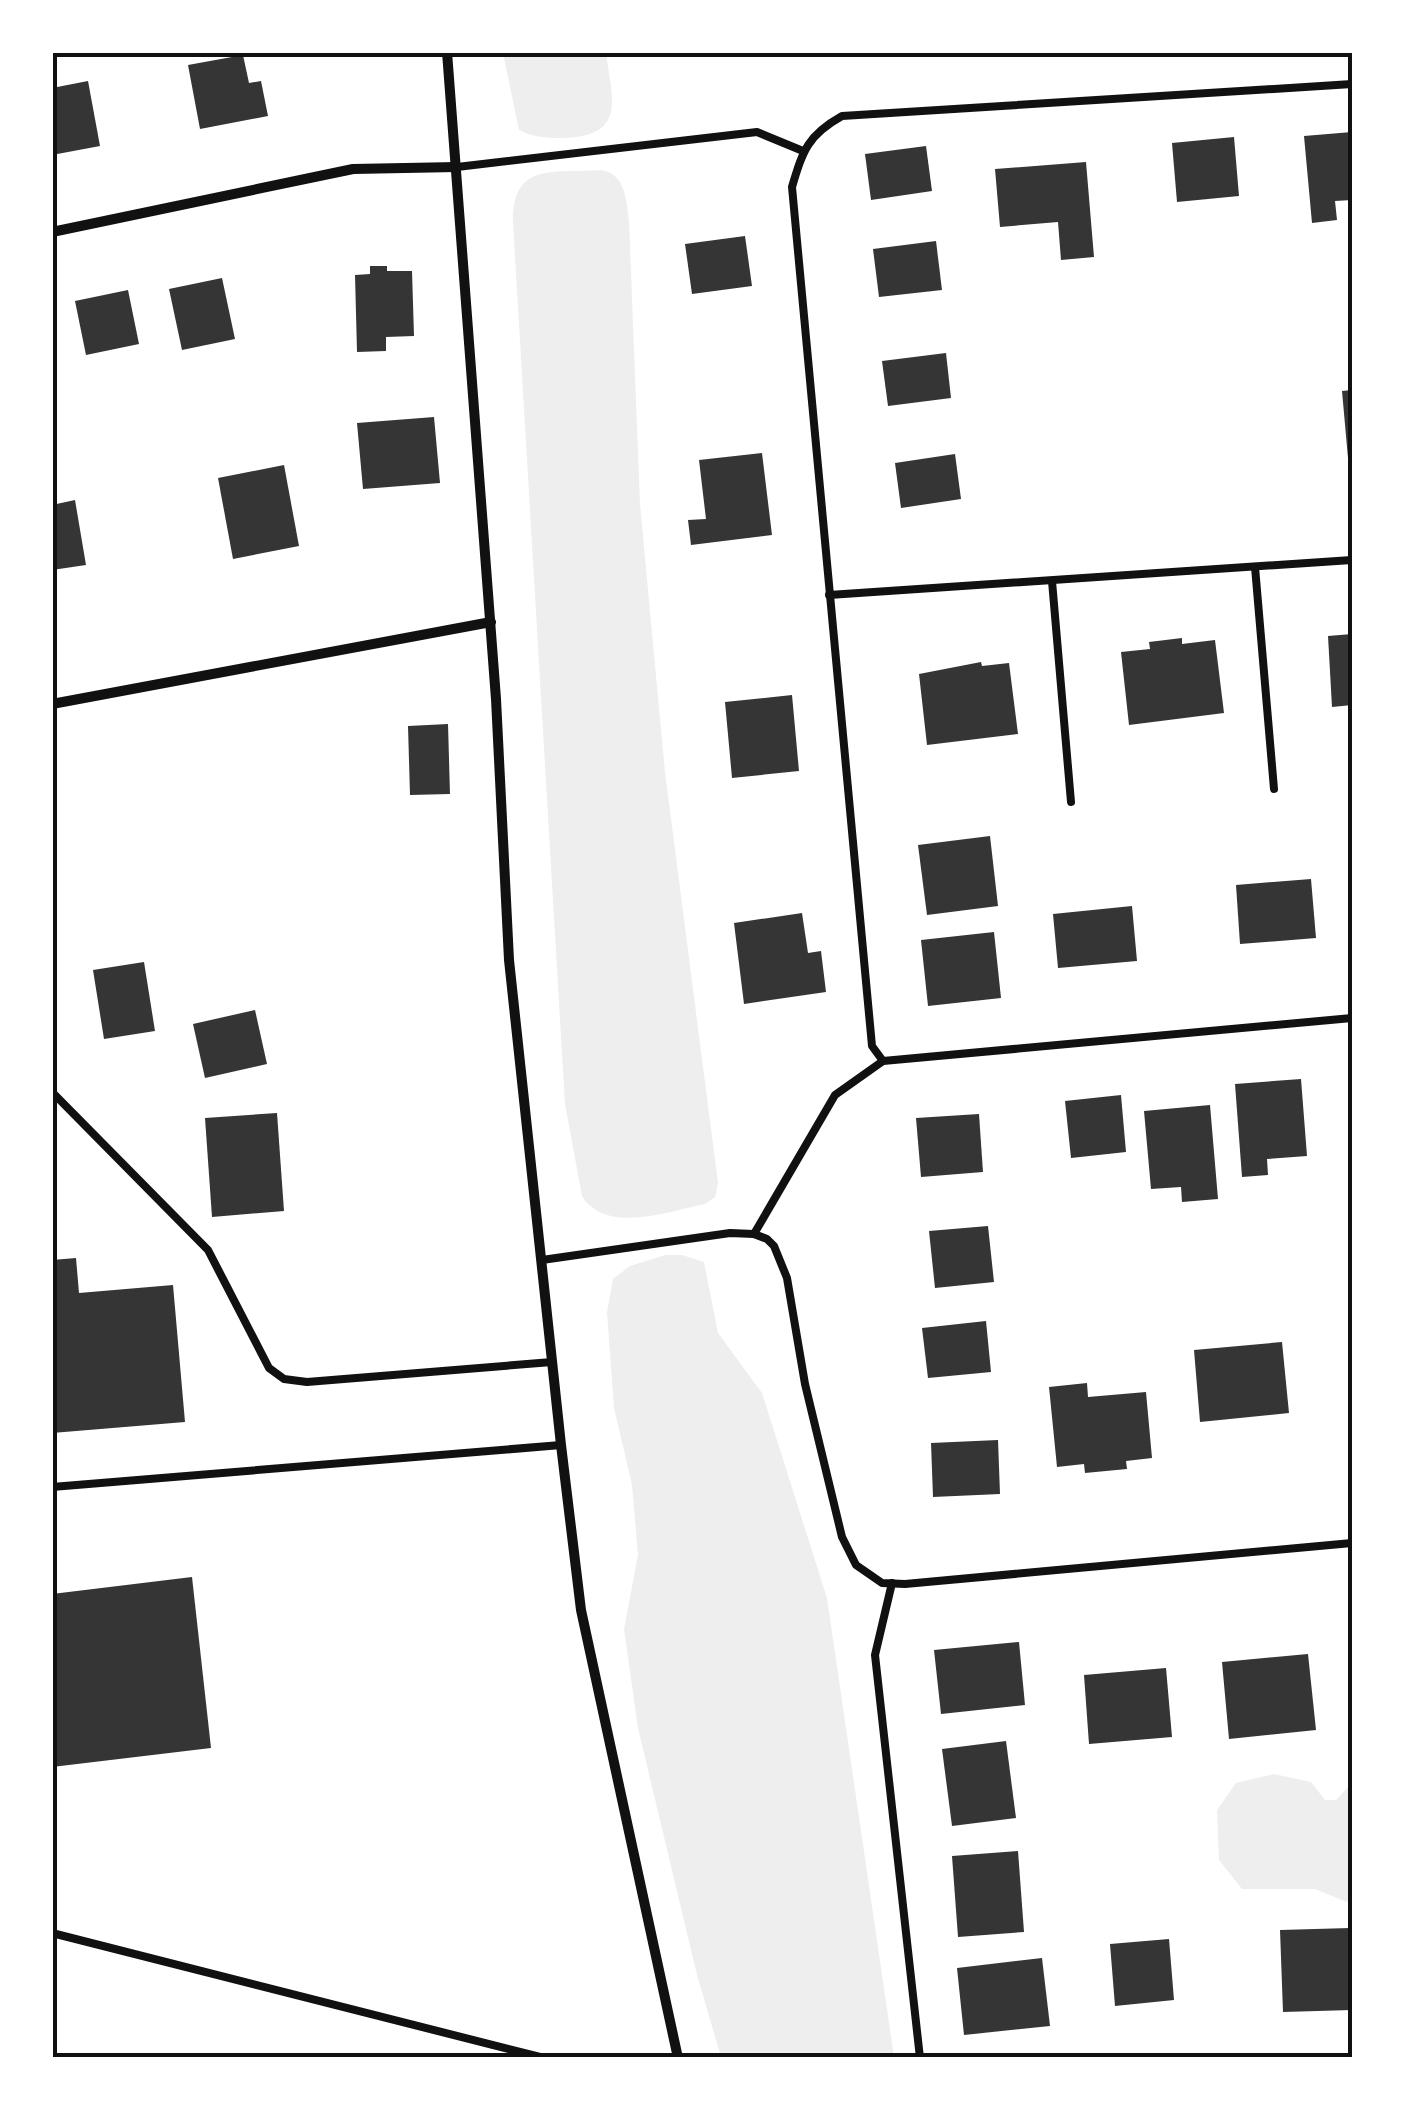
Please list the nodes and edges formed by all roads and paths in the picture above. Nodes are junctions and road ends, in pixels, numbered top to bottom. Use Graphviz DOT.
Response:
graph roads {
  1 [pos="446,52"];
  2 [pos="1352,84"];
  3 [pos="802,151"];
  4 [pos="457,167"];
  5 [pos="52,232"];
  6 [pos="1352,560"];
  7 [pos="1255,567"];
  8 [pos="1052,581"];
  9 [pos="830,596"];
  10 [pos="491,622"];
  11 [pos="52,704"];
  12 [pos="1274,789"];
  13 [pos="1071,802"];
  14 [pos="1352,1018"];
  15 [pos="884,1061"];
  16 [pos="52,1092"];
  17 [pos="754,1234"];
  18 [pos="542,1260"];
  19 [pos="552,1362"];
  20 [pos="561,1445"];
  21 [pos="52,1487"];
  22 [pos="1352,1543"];
  23 [pos="892,1583"];
  24 [pos="52,1934"];
  25 [pos="544,2058"];
  26 [pos="678,2058"];
  27 [pos="920,2058"];
  1 -- 4 [label="street"];
  2 -- 3 [label="lane"];
  3 -- 4 [label="lane"];
  3 -- 9 [label="lane"];
  4 -- 5 [label="street"];
  4 -- 10 [label="street"];
  6 -- 7 [label="lane"];
  7 -- 8 [label="lane"];
  7 -- 12 [label="lane"];
  8 -- 9 [label="lane"];
  8 -- 13 [label="lane"];
  9 -- 15 [label="lane"];
  10 -- 11 [label="street"];
  10 -- 18 [label="street"];
  14 -- 15 [label="lane"];
  15 -- 17 [label="lane"];
  16 -- 19 [label="lane"];
  17 -- 18 [label="lane"];
  17 -- 23 [label="lane"];
  18 -- 19 [label="street"];
  19 -- 20 [label="street"];
  20 -- 21 [label="lane"];
  20 -- 26 [label="street"];
  22 -- 23 [label="lane"];
  23 -- 27 [label="lane"];
  24 -- 25 [label="lane"];
}
